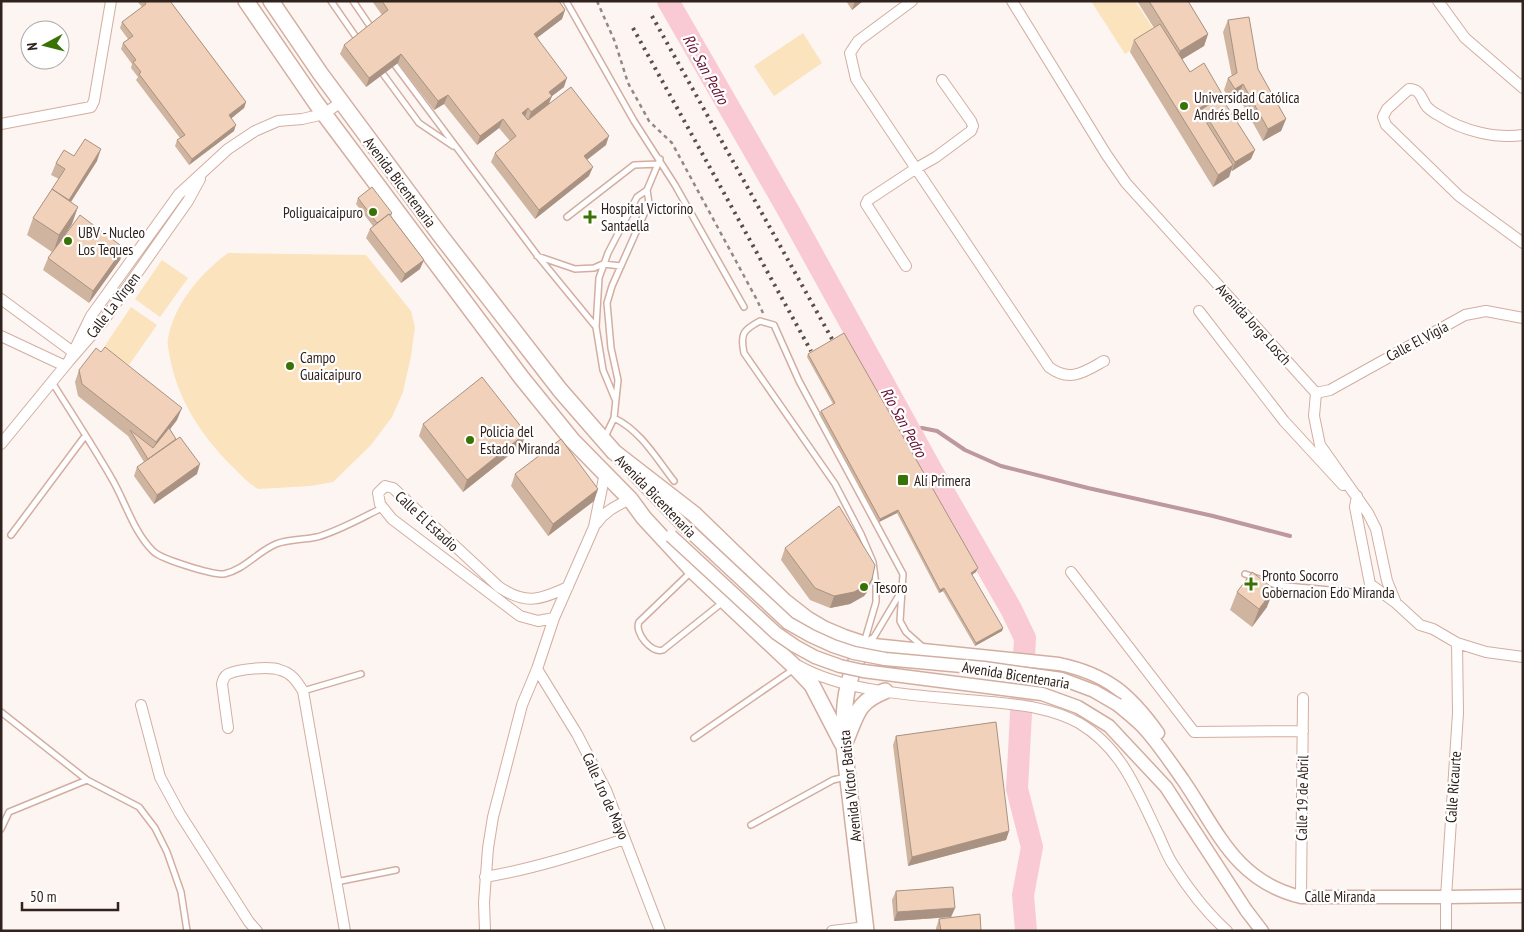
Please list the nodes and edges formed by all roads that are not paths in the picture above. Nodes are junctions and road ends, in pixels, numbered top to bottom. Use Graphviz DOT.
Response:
graph roads {
  1 [pos="112,1"];
  2 [pos="246,1"];
  3 [pos="271,1"];
  4 [pos="331,1"];
  5 [pos="353,1"];
  6 [pos="566,1"];
  7 [pos="912,1"];
  8 [pos="1012,1"];
  9 [pos="1438,1"];
  10 [pos="372,30"];
  11 [pos="358,40"];
  12 [pos="395,65"];
  13 [pos="383,74"];
  14 [pos="942,80"];
  15 [pos="1523,88"];
  16 [pos="341,102"];
  17 [pos="324,114"];
  18 [pos="1,124"];
  19 [pos="1523,135"];
  20 [pos="458,149"];
  21 [pos="659,162"];
  22 [pos="915,169"];
  23 [pos="204,172"];
  24 [pos="648,190"];
  25 [pos="566,218"];
  26 [pos="152,231"];
  27 [pos="162,238"];
  28 [pos="1523,243"];
  29 [pos="537,255"];
  30 [pos="603,264"];
  31 [pos="622,266"];
  32 [pos="906,266"];
  33 [pos="106,295"];
  34 [pos="1,299"];
  35 [pos="116,302"];
  36 [pos="744,307"];
  37 [pos="1199,311"];
  38 [pos="1523,318"];
  39 [pos="596,327"];
  40 [pos="1,336"];
  41 [pos="69,360"];
  42 [pos="1104,361"];
  43 [pos="52,381"];
  44 [pos="1316,393"];
  45 [pos="615,400"];
  46 [pos="614,418"];
  47 [pos="85,436"];
  48 [pos="603,440"];
  49 [pos="1,444"];
  50 [pos="614,452"];
  51 [pos="605,473"];
  52 [pos="674,481"];
  53 [pos="1355,492"];
  54 [pos="631,500"];
  55 [pos="382,508"];
  56 [pos="594,526"];
  57 [pos="11,535"];
  58 [pos="693,571"];
  59 [pos="1071,572"];
  60 [pos="1245,574"];
  61 [pos="568,587"];
  62 [pos="903,588"];
  63 [pos="1381,592"];
  64 [pos="724,601"];
  65 [pos="1396,603"];
  66 [pos="554,618"];
  67 [pos="1457,643"];
  68 [pos="864,644"];
  69 [pos="926,650"];
  70 [pos="1523,657"];
  71 [pos="792,663"];
  72 [pos="537,669"];
  73 [pos="361,674"];
  74 [pos="847,684"];
  75 [pos="303,691"];
  76 [pos="885,691"];
  77 [pos="1303,698"];
  78 [pos="141,705"];
  79 [pos="1,712"];
  80 [pos="228,728"];
  81 [pos="1303,731"];
  82 [pos="694,738"];
  83 [pos="844,746"];
  84 [pos="847,777"];
  85 [pos="87,780"];
  86 [pos="1182,780"];
  87 [pos="751,826"];
  88 [pos="1,829"];
  89 [pos="625,840"];
  90 [pos="396,870"];
  91 [pos="485,878"];
  92 [pos="336,882"];
  93 [pos="1523,896"];
  94 [pos="1301,897"];
  95 [pos="1446,898"];
  96 [pos="866,929"];
  97 [pos="187,931"];
  98 [pos="257,931"];
  99 [pos="345,931"];
  100 [pos="486,931"];
  101 [pos="660,931"];
  102 [pos="832,931"];
  103 [pos="1227,931"];
  104 [pos="1262,931"];
  105 [pos="1446,931"];
  1 -- 18 [label="street"];
  2 -- 17 [label="main road, Avenida Bicentenaria"];
  3 -- 16 [label="main road, Avenida Bicentenaria"];
  4 -- 11 [label="lane"];
  5 -- 10 [label="lane"];
  6 -- 21 [label="lane"];
  7 -- 22 [label="street"];
  8 -- 44 [label="street, Avenida Jorge Losch"];
  9 -- 15 [label="street"];
  12 -- 20 [label="lane"];
  13 -- 20 [label="lane"];
  14 -- 22 [label="street"];
  16 -- 17 [label="street, Calle La Virgen"];
  16 -- 48 [label="main road, Avenida Bicentenaria"];
  17 -- 23 [label="street, Calle La Virgen"];
  17 -- 51 [label="main road, Avenida Bicentenaria"];
  19 -- 28 [label="street"];
  20 -- 29 [label="lane"];
  21 -- 24 [label="lane"];
  21 -- 25 [label="lane"];
  21 -- 36 [label="lane"];
  22 -- 32 [label="street"];
  22 -- 42 [label="street"];
  23 -- 26 [label="street, Calle La Virgen"];
  23 -- 27 [label="street, Calle La Virgen"];
  24 -- 30 [label="lane"];
  24 -- 31 [label="lane"];
  26 -- 27 [label="street"];
  26 -- 33 [label="street, Calle La Virgen"];
  27 -- 35 [label="street, Calle La Virgen"];
  29 -- 30 [label="lane"];
  29 -- 39 [label="lane"];
  30 -- 31 [label="lane"];
  30 -- 39 [label="lane"];
  31 -- 45 [label="lane"];
  33 -- 35 [label="street"];
  33 -- 41 [label="street, Calle La Virgen"];
  34 -- 41 [label="street"];
  35 -- 41 [label="street, Calle La Virgen"];
  37 -- 53 [label="street"];
  38 -- 44 [label="street, Calle El Vigía"];
  39 -- 45 [label="lane"];
  40 -- 41 [label="street"];
  41 -- 43 [label="street, Calle La Virgen"];
  43 -- 47 [label="lane"];
  43 -- 49 [label="street, Calle La Virgen"];
  44 -- 53 [label="street"];
  45 -- 46 [label="lane"];
  46 -- 48 [label="lane"];
  46 -- 52 [label="lane"];
  47 -- 55 [label="lane"];
  47 -- 57 [label="lane"];
  48 -- 50 [label="main road, Avenida Bicentenaria"];
  50 -- 68 [label="main road"];
  50 -- 86 [label="street, Avenida Bicentenaria, bridge"];
  51 -- 54 [label="main road, Avenida Bicentenaria"];
  51 -- 56 [label="street"];
  53 -- 63 [label="street"];
  53 -- 65 [label="street"];
  54 -- 56 [label="street"];
  54 -- 58 [label="main road"];
  54 -- 104 [label="street, Avenida Bicentenaria, bridge"];
  55 -- 61 [label="street, Calle El Estadio"];
  55 -- 66 [label="street, Calle El Estadio"];
  56 -- 61 [label="street"];
  58 -- 64 [label="main road"];
  58 -- 64 [label="lane"];
  59 -- 81 [label="street"];
  60 -- 63 [label="lane"];
  61 -- 66 [label="street"];
  62 -- 68 [label="lane"];
  62 -- 68 [label="lane"];
  62 -- 69 [label="lane"];
  63 -- 65 [label="street"];
  64 -- 71 [label="main road"];
  65 -- 67 [label="street"];
  66 -- 72 [label="street"];
  67 -- 70 [label="street"];
  67 -- 95 [label="street, Calle Ricaurte"];
  68 -- 69 [label="street"];
  68 -- 74 [label="main road, Avenida Víctor Batista"];
  69 -- 86 [label="street"];
  71 -- 74 [label="street"];
  71 -- 82 [label="lane"];
  71 -- 83 [label="main road"];
  72 -- 89 [label="street, Calle 1ro de Mayo"];
  72 -- 91 [label="street"];
  73 -- 75 [label="lane"];
  74 -- 76 [label="street"];
  74 -- 83 [label="main road, Avenida Víctor Batista"];
  75 -- 80 [label="street"];
  75 -- 92 [label="street"];
  76 -- 83 [label="main road"];
  76 -- 103 [label="street"];
  77 -- 81 [label="street, Calle 19 de Abril"];
  78 -- 98 [label="street"];
  79 -- 85 [label="lane"];
  81 -- 94 [label="street, Calle 19 de Abril"];
  83 -- 84 [label="main road, Avenida Víctor Batista"];
  84 -- 87 [label="lane"];
  84 -- 96 [label="main road, Avenida Víctor Batista"];
  85 -- 88 [label="lane"];
  85 -- 97 [label="lane"];
  86 -- 94 [label="street, Calle Miranda"];
  89 -- 91 [label="street"];
  89 -- 101 [label="street, Calle 1ro de Mayo"];
  90 -- 92 [label="lane"];
  91 -- 100 [label="street"];
  92 -- 99 [label="street"];
  93 -- 95 [label="street, Calle Miranda"];
  94 -- 95 [label="street, Calle Miranda"];
  95 -- 105 [label="street, Calle Ricaurte"];
  96 -- 102 [label="street"];
}
